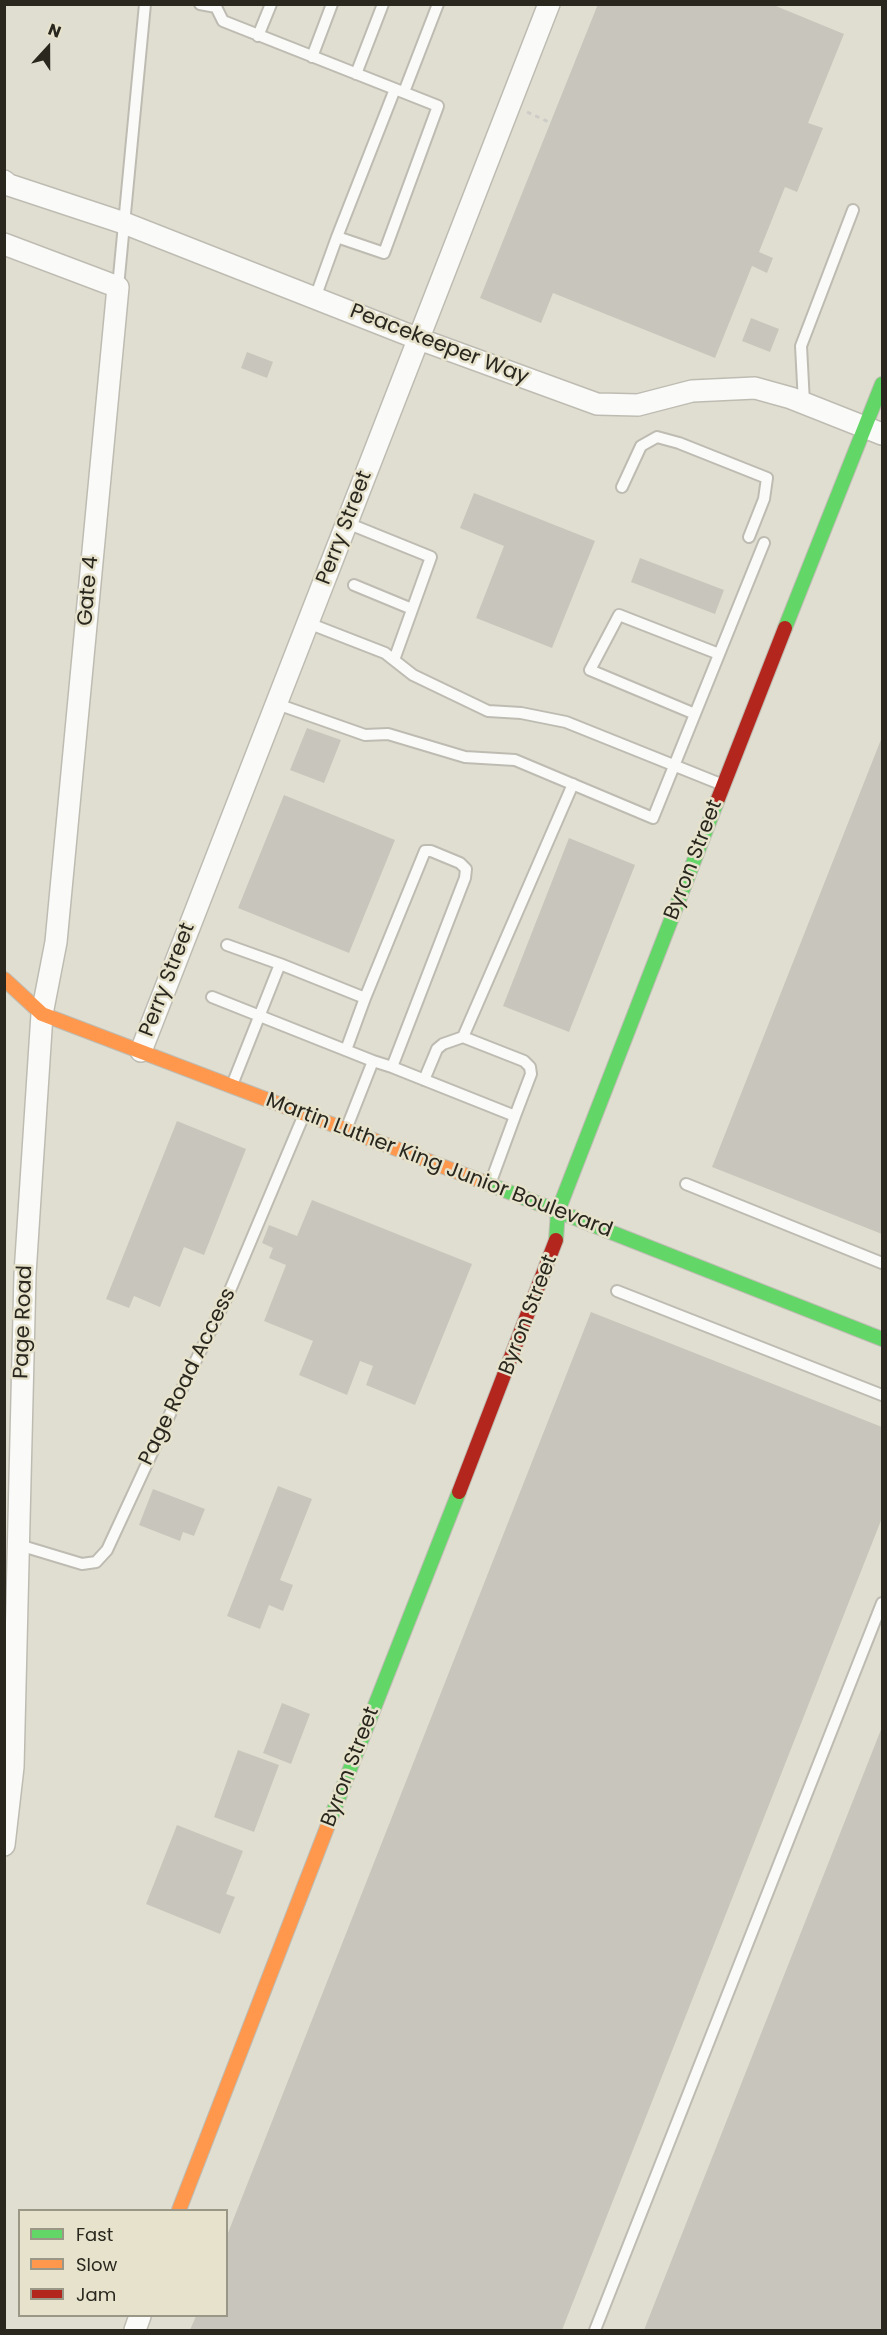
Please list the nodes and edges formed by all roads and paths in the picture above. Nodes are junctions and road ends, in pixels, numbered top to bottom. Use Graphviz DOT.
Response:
graph roads {
  1 [pos="145,4"];
  2 [pos="200,4"];
  3 [pos="271,4"];
  4 [pos="332,4"];
  5 [pos="383,4"];
  6 [pos="438,4"];
  7 [pos="549,4"];
  8 [pos="217,6"];
  9 [pos="258,36"];
  10 [pos="312,57"];
  11 [pos="356,74"];
  12 [pos="399,91"];
  13 [pos="524,111"];
  14 [pos="551,123"];
  15 [pos="4,181"];
  16 [pos="853,210"];
  17 [pos="124,223"];
  18 [pos="337,237"];
  19 [pos="4,244"];
  20 [pos="118,287"];
  21 [pos="312,297"];
  22 [pos="419,339"];
  23 [pos="882,384"];
  24 [pos="804,403"];
  25 [pos="873,430"];
  26 [pos="622,487"];
  27 [pos="347,523"];
  28 [pos="749,537"];
  29 [pos="764,543"];
  30 [pos="354,585"];
  31 [pos="412,609"];
  32 [pos="308,623"];
  33 [pos="719,654"];
  34 [pos="394,660"];
  35 [pos="277,704"];
  36 [pos="695,714"];
  37 [pos="674,765"];
  38 [pos="573,784"];
  39 [pos="723,785"];
  40 [pos="227,945"];
  41 [pos="280,964"];
  42 [pos="4,979"];
  43 [pos="212,997"];
  44 [pos="365,998"];
  45 [pos="42,1014"];
  46 [pos="259,1015"];
  47 [pos="463,1036"];
  48 [pos="346,1050"];
  49 [pos="141,1051"];
  50 [pos="373,1060"];
  51 [pos="392,1067"];
  52 [pos="424,1080"];
  53 [pos="232,1086"];
  54 [pos="304,1114"];
  55 [pos="515,1116"];
  56 [pos="346,1130"];
  57 [pos="686,1184"];
  58 [pos="490,1185"];
  59 [pos="558,1211"];
  60 [pos="882,1263"];
  61 [pos="617,1291"];
  62 [pos="882,1339"];
  63 [pos="882,1395"];
  64 [pos="19,1545"];
  65 [pos="882,1603"];
  66 [pos="4,1845"];
  67 [pos="180,2209"];
  68 [pos="595,2331"];
  1 -- 17 [label="lane"];
  2 -- 8 [label="lane"];
  3 -- 9 [label="lane"];
  4 -- 10 [label="lane"];
  5 -- 11 [label="lane"];
  6 -- 12 [label="lane"];
  7 -- 22 [label="street, Perry Street"];
  8 -- 9 [label="lane"];
  9 -- 10 [label="lane"];
  10 -- 11 [label="lane"];
  11 -- 12 [label="lane"];
  12 -- 18 [label="lane"];
  12 -- 18 [label="lane"];
  13 -- 14 [label="path"];
  15 -- 17 [label="street, Peacekeeper Way"];
  16 -- 24 [label="lane"];
  17 -- 20 [label="lane"];
  17 -- 21 [label="street, Peacekeeper Way"];
  18 -- 21 [label="lane"];
  19 -- 20 [label="street"];
  20 -- 45 [label="street, Gate 4"];
  21 -- 22 [label="street, Peacekeeper Way"];
  22 -- 24 [label="street, Peacekeeper Way"];
  22 -- 27 [label="street, Perry Street"];
  23 -- 25 [label="street, Byron Street"];
  24 -- 25 [label="street, Peacekeeper Way"];
  25 -- 39 [label="street, Byron Street"];
  26 -- 28 [label="lane"];
  27 -- 31 [label="lane"];
  27 -- 32 [label="street, Perry Street"];
  29 -- 33 [label="lane"];
  30 -- 31 [label="lane"];
  31 -- 34 [label="lane"];
  32 -- 34 [label="lane"];
  32 -- 35 [label="street, Perry Street"];
  33 -- 36 [label="lane"];
  33 -- 36 [label="lane"];
  34 -- 37 [label="lane"];
  35 -- 38 [label="lane"];
  35 -- 49 [label="street, Perry Street"];
  36 -- 37 [label="lane"];
  37 -- 38 [label="lane"];
  37 -- 39 [label="lane"];
  38 -- 47 [label="lane"];
  39 -- 59 [label="street, Byron Street"];
  40 -- 41 [label="lane"];
  41 -- 44 [label="lane"];
  41 -- 46 [label="lane"];
  42 -- 45 [label="street, Martin Luther King Junior Boulevard"];
  43 -- 46 [label="lane"];
  44 -- 48 [label="lane"];
  44 -- 51 [label="lane"];
  45 -- 49 [label="street, Martin Luther King Junior Boulevard"];
  45 -- 64 [label="street, Page Road"];
  46 -- 48 [label="lane"];
  46 -- 53 [label="lane"];
  47 -- 52 [label="lane"];
  47 -- 55 [label="lane"];
  48 -- 50 [label="lane"];
  49 -- 53 [label="street, Martin Luther King Junior Boulevard"];
  50 -- 51 [label="lane"];
  50 -- 56 [label="lane"];
  51 -- 52 [label="lane"];
  52 -- 55 [label="lane"];
  53 -- 54 [label="street, Martin Luther King Junior Boulevard"];
  54 -- 56 [label="street, Martin Luther King Junior Boulevard"];
  54 -- 64 [label="lane, Page Road Access"];
  55 -- 58 [label="lane"];
  56 -- 58 [label="street, Martin Luther King Junior Boulevard"];
  57 -- 60 [label="lane"];
  58 -- 59 [label="street, Martin Luther King Junior Boulevard"];
  59 -- 62 [label="street, Martin Luther King Junior Boulevard"];
  59 -- 67 [label="street, Byron Street"];
  61 -- 63 [label="lane"];
  64 -- 66 [label="street, Page Road"];
  65 -- 68 [label="lane"];
}
